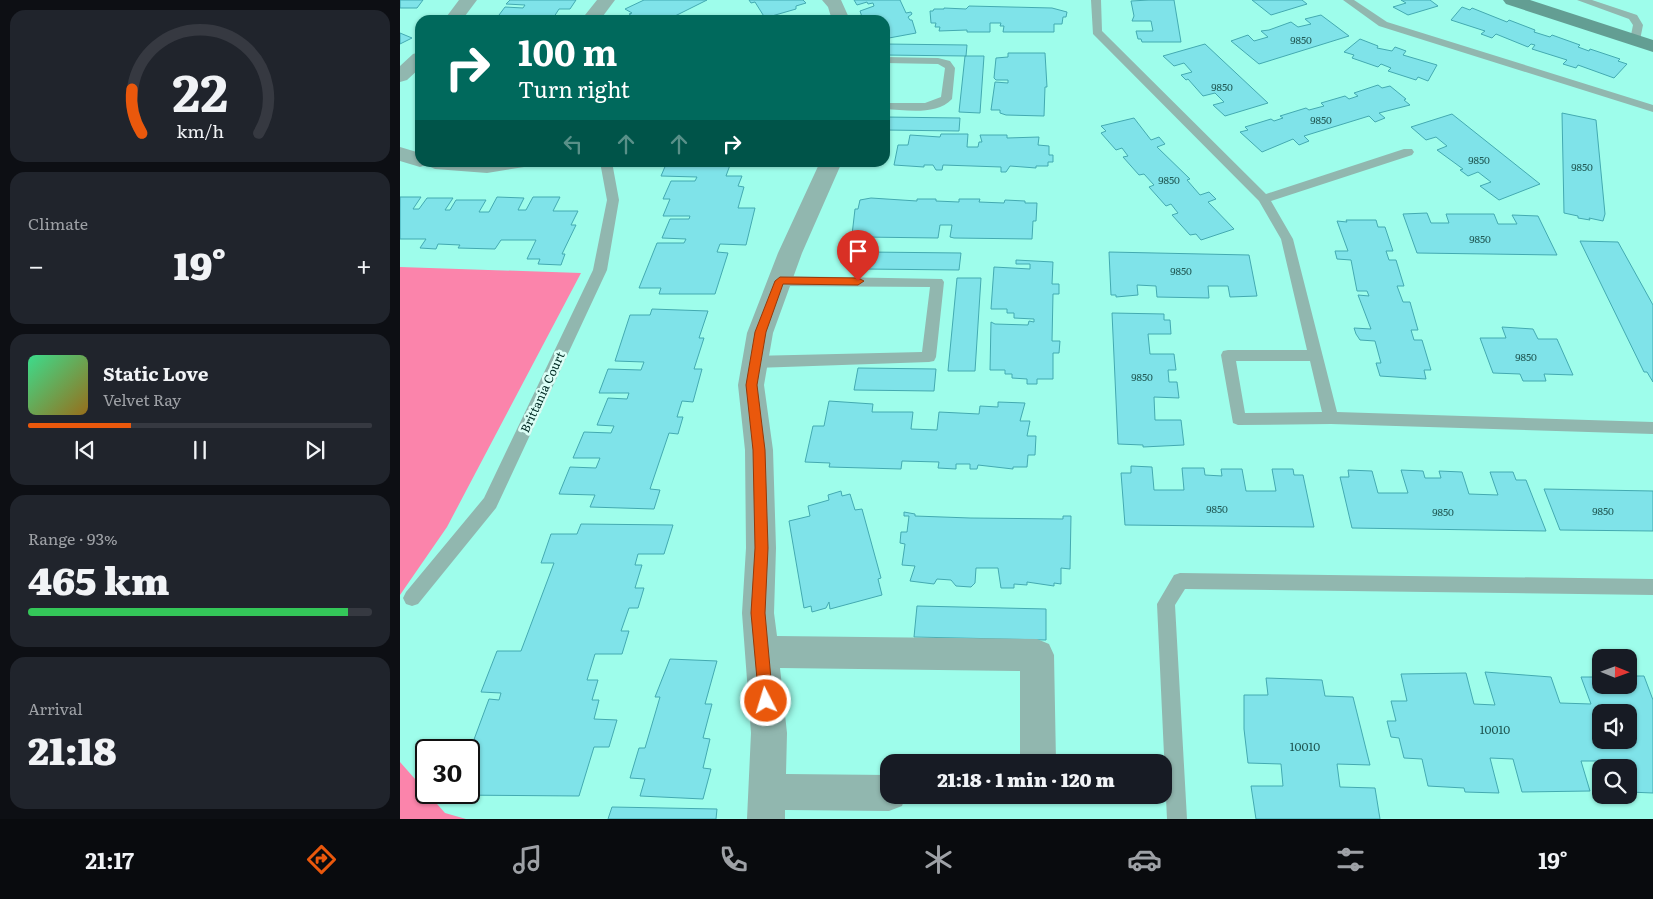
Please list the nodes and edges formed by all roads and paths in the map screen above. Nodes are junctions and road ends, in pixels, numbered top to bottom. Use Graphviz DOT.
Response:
graph roads {
  1 [pos="468,0"];
  2 [pos="606,0"];
  3 [pos="832,0"];
  4 [pos="1096,0"];
  5 [pos="1348,0"];
  6 [pos="1512,0"];
  7 [pos="1582,0"];
  8 [pos="457,15"];
  9 [pos="594,15"];
  10 [pos="839,15"];
  11 [pos="1635,40"];
  12 [pos="1653,46"];
  13 [pos="890,60"];
  14 [pos="415,62"];
  15 [pos="400,76"];
  16 [pos="890,106"];
  17 [pos="1653,109"];
  18 [pos="1408,152"];
  19 [pos="400,154"];
  20 [pos="415,158"];
  21 [pos="607,167"];
  22 [pos="829,167"];
  23 [pos="1264,199"];
  24 [pos="780,281"];
  25 [pos="1316,356"];
  26 [pos="755,362"];
  27 [pos="1331,418"];
  28 [pos="1653,428"];
  29 [pos="1653,587"];
  30 [pos="412,598"];
  31 [pos="762,652"];
  32 [pos="1038,754"];
  33 [pos="880,794"];
  34 [pos="767,805"];
  35 [pos="1177,819"];
  1 -- 8 [label="street"];
  2 -- 9 [label="street"];
  3 -- 10 [label="street"];
  4 -- 23 [label="lane"];
  5 -- 17 [label="lane"];
  6 -- 11 [label="street"];
  7 -- 11 [label="lane"];
  11 -- 12 [label="street"];
  13 -- 16 [label="lane"];
  14 -- 15 [label="street"];
  18 -- 23 [label="lane"];
  19 -- 20 [label="street"];
  21 -- 30 [label="lane, Brittania Court"];
  22 -- 24 [label="street"];
  23 -- 25 [label="lane"];
  24 -- 26 [label="street"];
  24 -- 26 [label="lane"];
  25 -- 27 [label="lane"];
  25 -- 27 [label="lane"];
  26 -- 31 [label="street"];
  27 -- 28 [label="lane"];
  29 -- 35 [label="lane"];
  31 -- 32 [label="street"];
  31 -- 34 [label="street"];
  33 -- 34 [label="street"];
}
